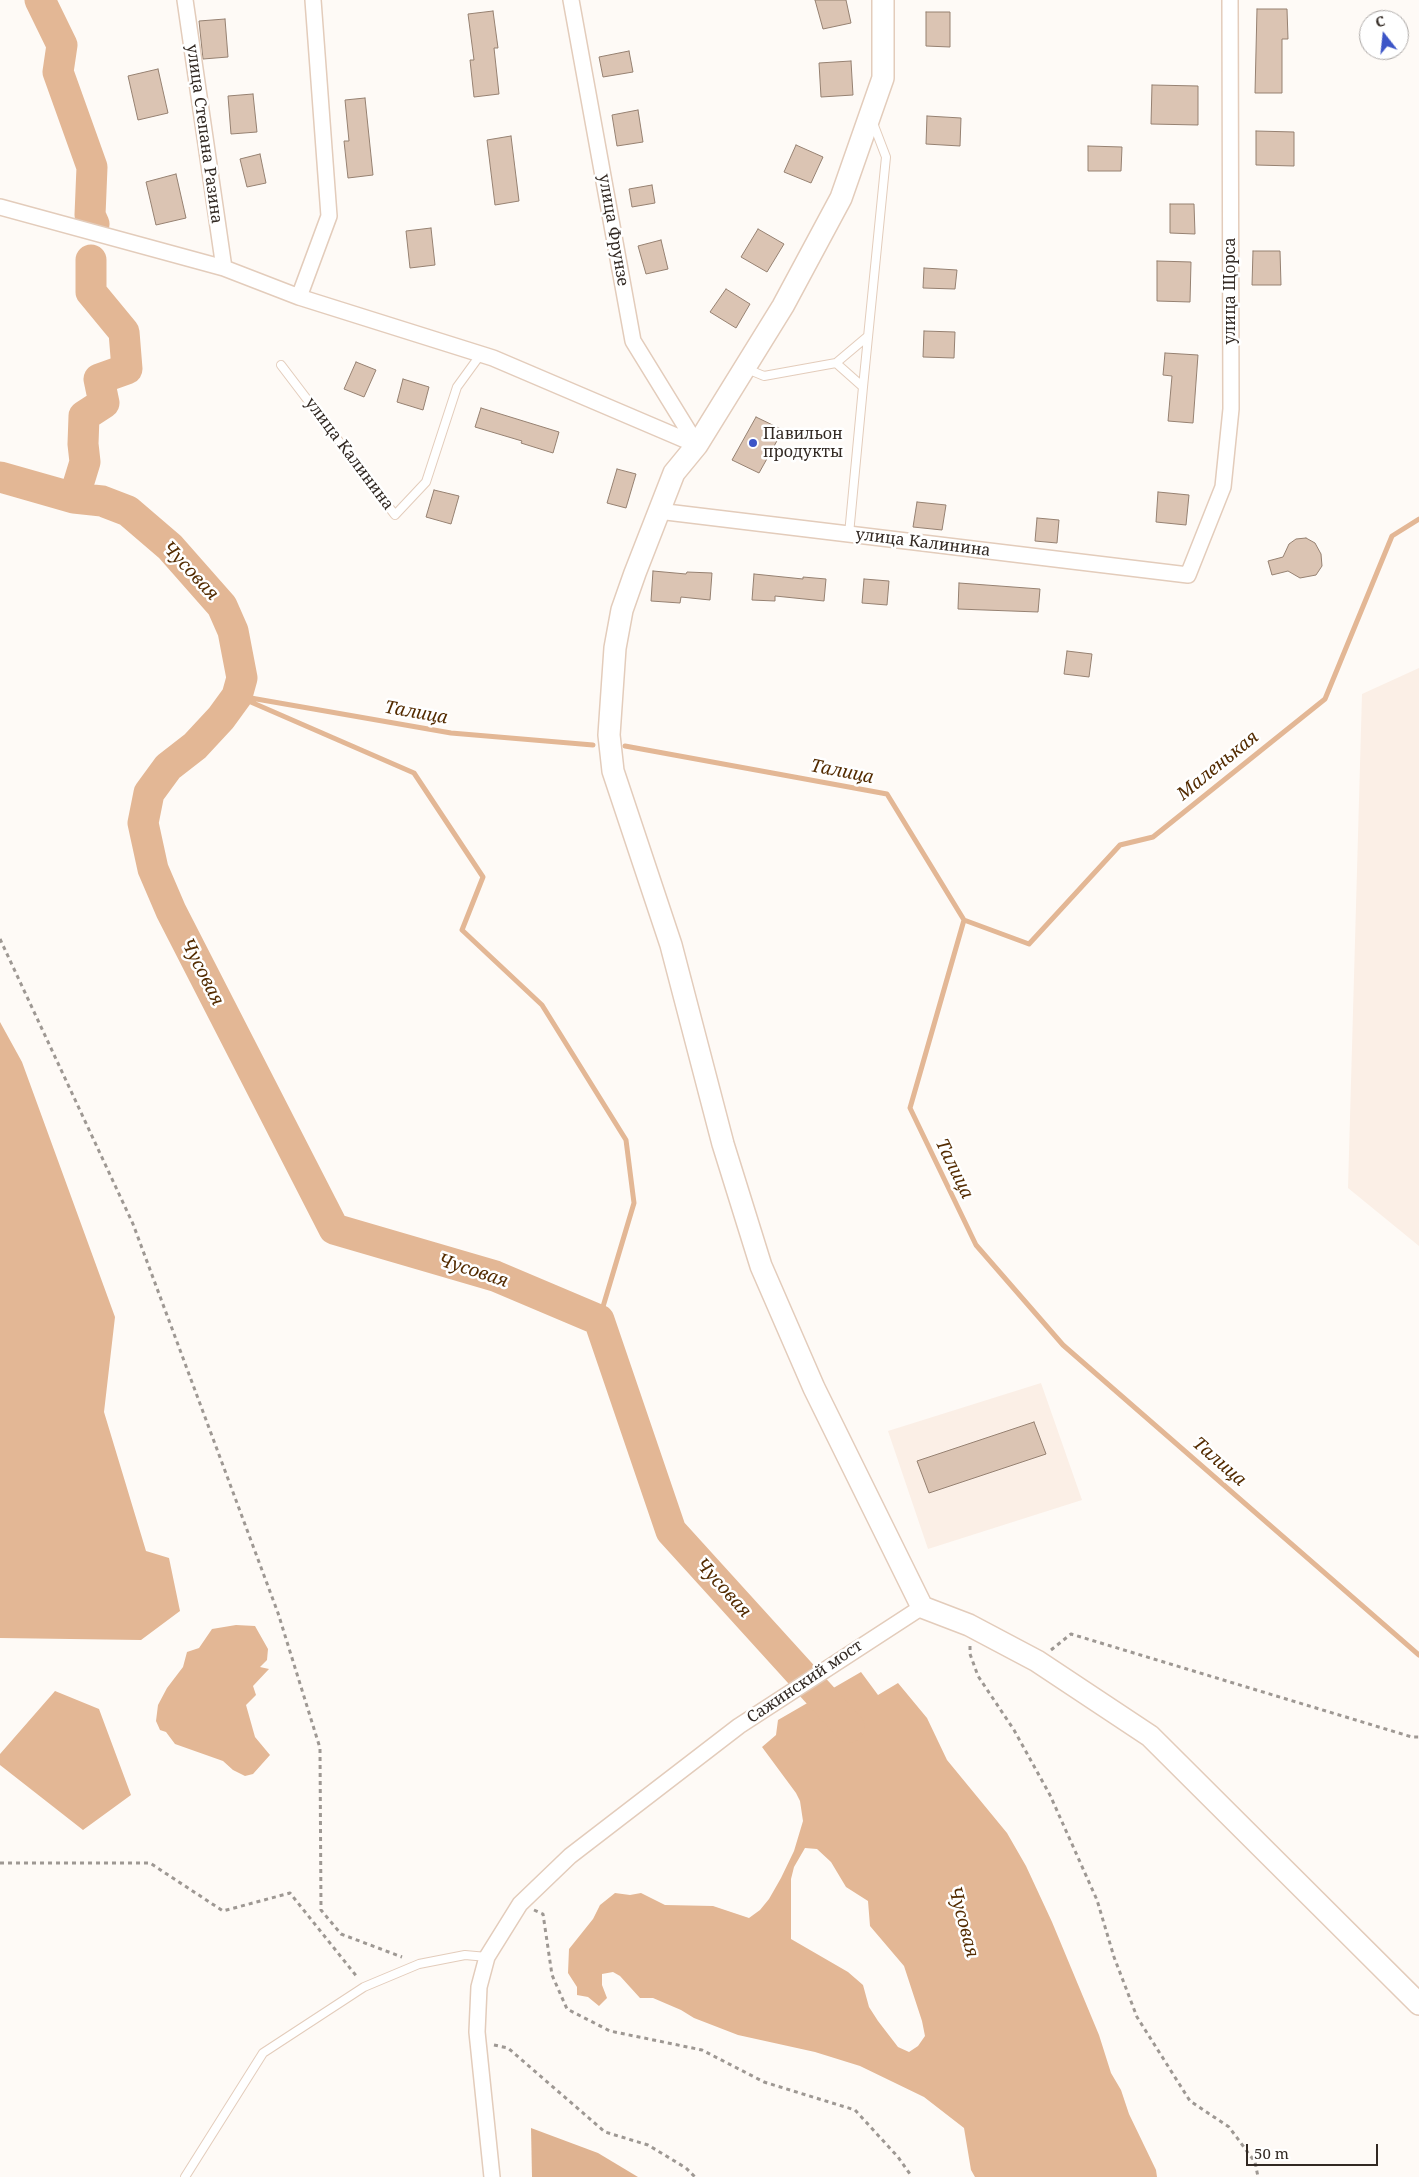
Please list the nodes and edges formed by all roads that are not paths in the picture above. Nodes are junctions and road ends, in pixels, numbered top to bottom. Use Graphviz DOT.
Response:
graph roads {
  1 [pos="185,0"];
  2 [pos="313,0"];
  3 [pos="571,0"];
  4 [pos="883,0"];
  5 [pos="1230,0"];
  6 [pos="870,114"];
  7 [pos="0,206"];
  8 [pos="224,268"];
  9 [pos="299,297"];
  10 [pos="868,336"];
  11 [pos="481,354"];
  12 [pos="836,363"];
  13 [pos="281,365"];
  14 [pos="744,368"];
  15 [pos="863,387"];
  16 [pos="697,444"];
  17 [pos="658,511"];
  18 [pos="849,534"];
  19 [pos="1188,575"];
  20 [pos="922,1607"];
  21 [pos="487,1957"];
  22 [pos="1419,2004"];
  23 [pos="185,2177"];
  24 [pos="492,2177"];
  1 -- 8 [label="street, улица Степана Разина"];
  2 -- 9 [label="street"];
  3 -- 16 [label="street, улица Фрунзе"];
  4 -- 6 [label="street"];
  5 -- 19 [label="street, улица Щорса"];
  6 -- 10 [label="lane"];
  6 -- 14 [label="street"];
  7 -- 8 [label="street"];
  8 -- 9 [label="street"];
  9 -- 11 [label="street"];
  10 -- 12 [label="lane"];
  10 -- 15 [label="lane"];
  11 -- 13 [label="lane, улица Калинина"];
  11 -- 16 [label="street"];
  12 -- 14 [label="lane"];
  12 -- 15 [label="lane"];
  14 -- 16 [label="street"];
  15 -- 18 [label="lane"];
  16 -- 17 [label="street"];
  17 -- 18 [label="street, улица Калинина"];
  17 -- 20 [label="street"];
  18 -- 19 [label="street, улица Калинина"];
  20 -- 21 [label="street, Сажинский мост"];
  20 -- 22 [label="street"];
  21 -- 23 [label="lane"];
  21 -- 24 [label="street, Сажинский мост"];
}
